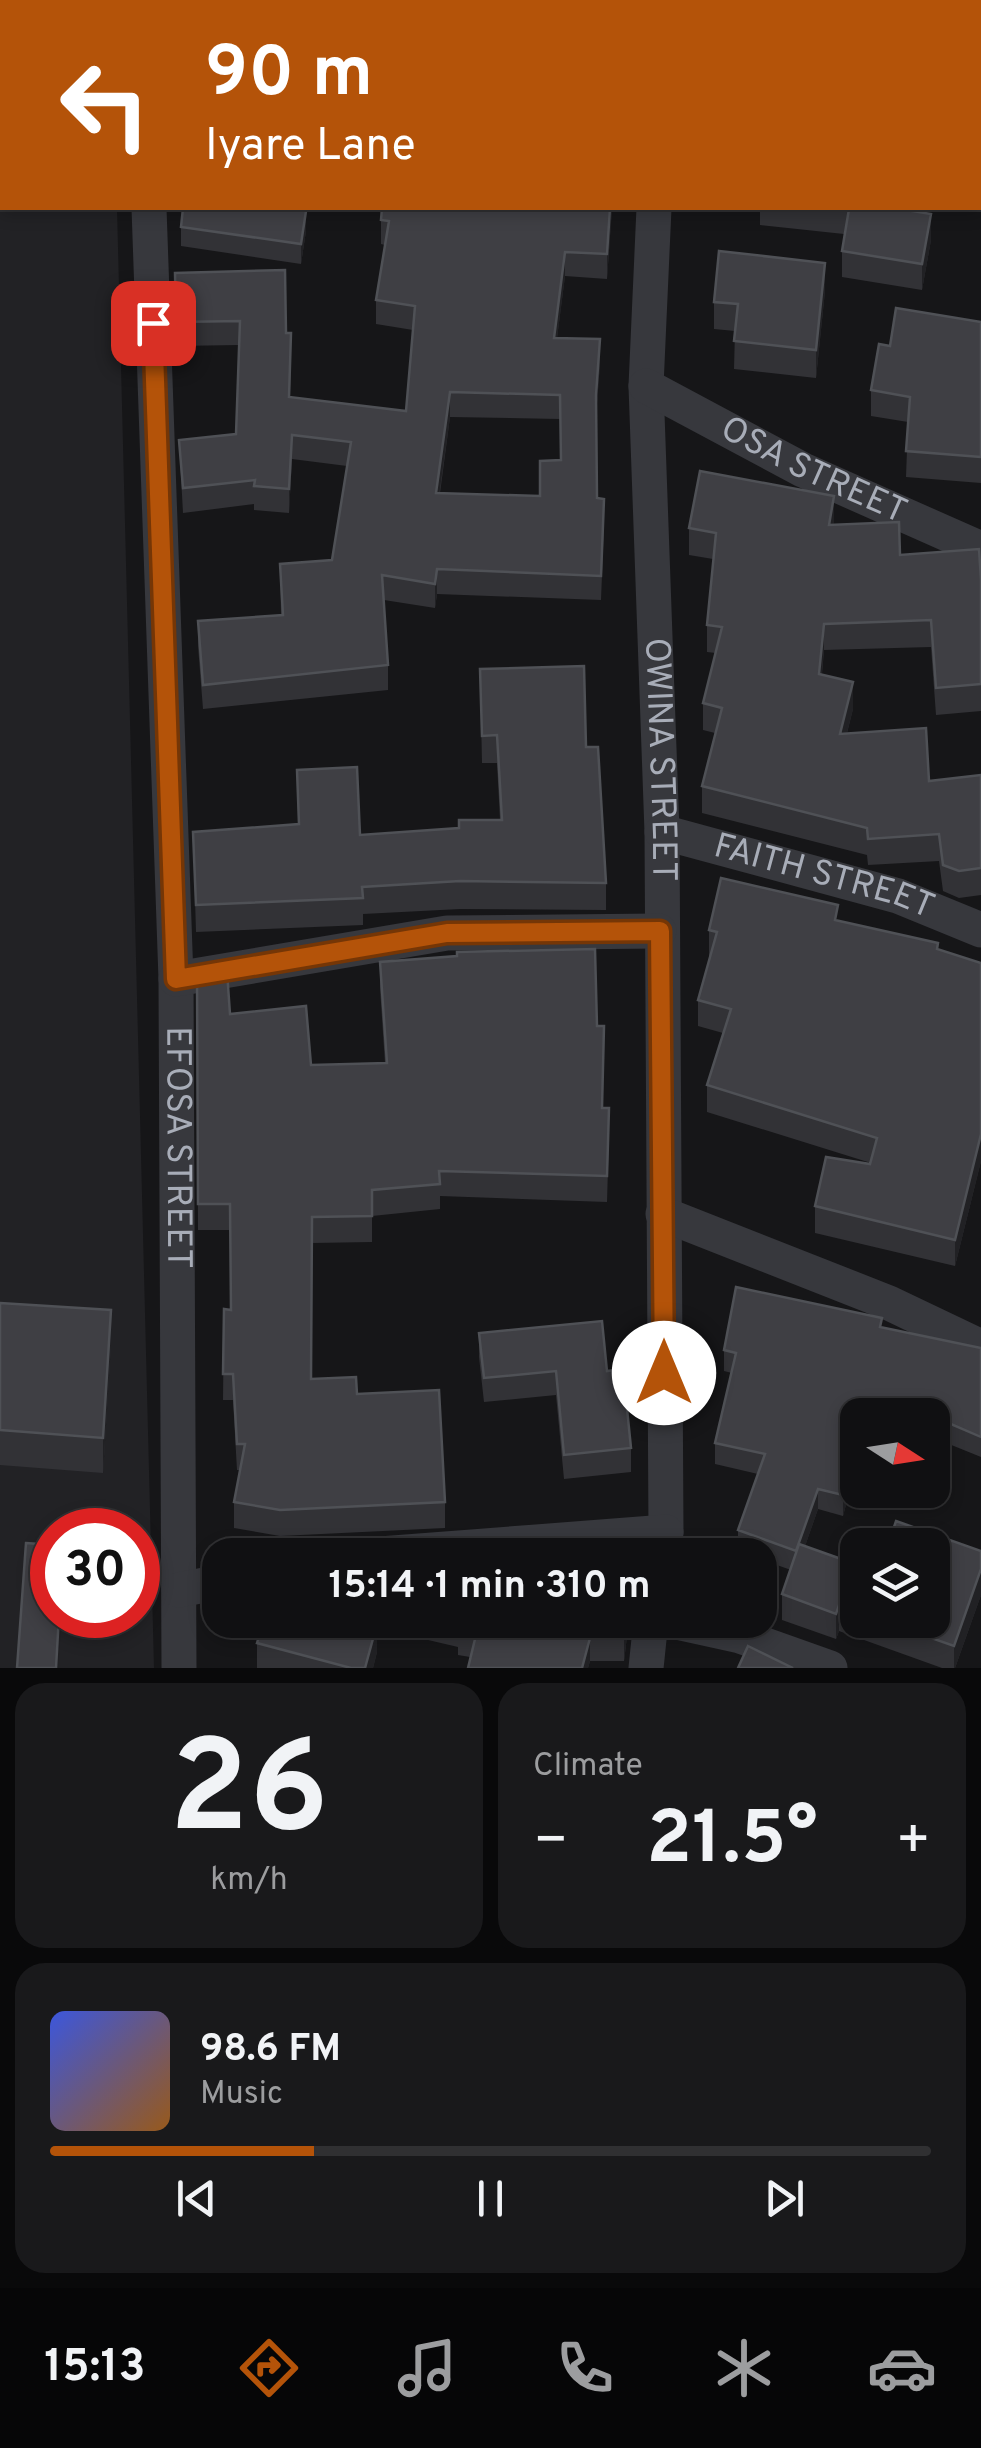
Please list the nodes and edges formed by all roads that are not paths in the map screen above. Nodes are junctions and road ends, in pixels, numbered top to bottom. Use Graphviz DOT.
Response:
graph roads {
  1 [pos="149,210"];
  2 [pos="654,210"];
  3 [pos="646,386"];
  4 [pos="981,548"];
  5 [pos="662,832"];
  6 [pos="981,930"];
  7 [pos="660,931"];
  8 [pos="176,979"];
  9 [pos="663,1214"];
  10 [pos="981,1347"];
  11 [pos="664,1538"];
  12 [pos="202,1586"];
  13 [pos="179,1590"];
  14 [pos="649,1638"];
  15 [pos="746,1638"];
  16 [pos="179,1668"];
  17 [pos="646,1668"];
  18 [pos="830,1668"];
  1 -- 8 [label="street, EFOSA STREET"];
  2 -- 3 [label="street, OWINA STREET"];
  3 -- 4 [label="street, OSA STREET"];
  3 -- 5 [label="street, OWINA STREET"];
  5 -- 6 [label="street, FAITH STREET"];
  5 -- 7 [label="street, OWINA STREET"];
  7 -- 8 [label="street"];
  7 -- 9 [label="street, OWINA STREET"];
  8 -- 13 [label="street, EFOSA STREET"];
  9 -- 10 [label="street"];
  9 -- 11 [label="street, OWINA STREET"];
  12 -- 13 [label="street"];
  13 -- 16 [label="street, EFOSA STREET"];
  14 -- 17 [label="street"];
  15 -- 18 [label="street"];
}
